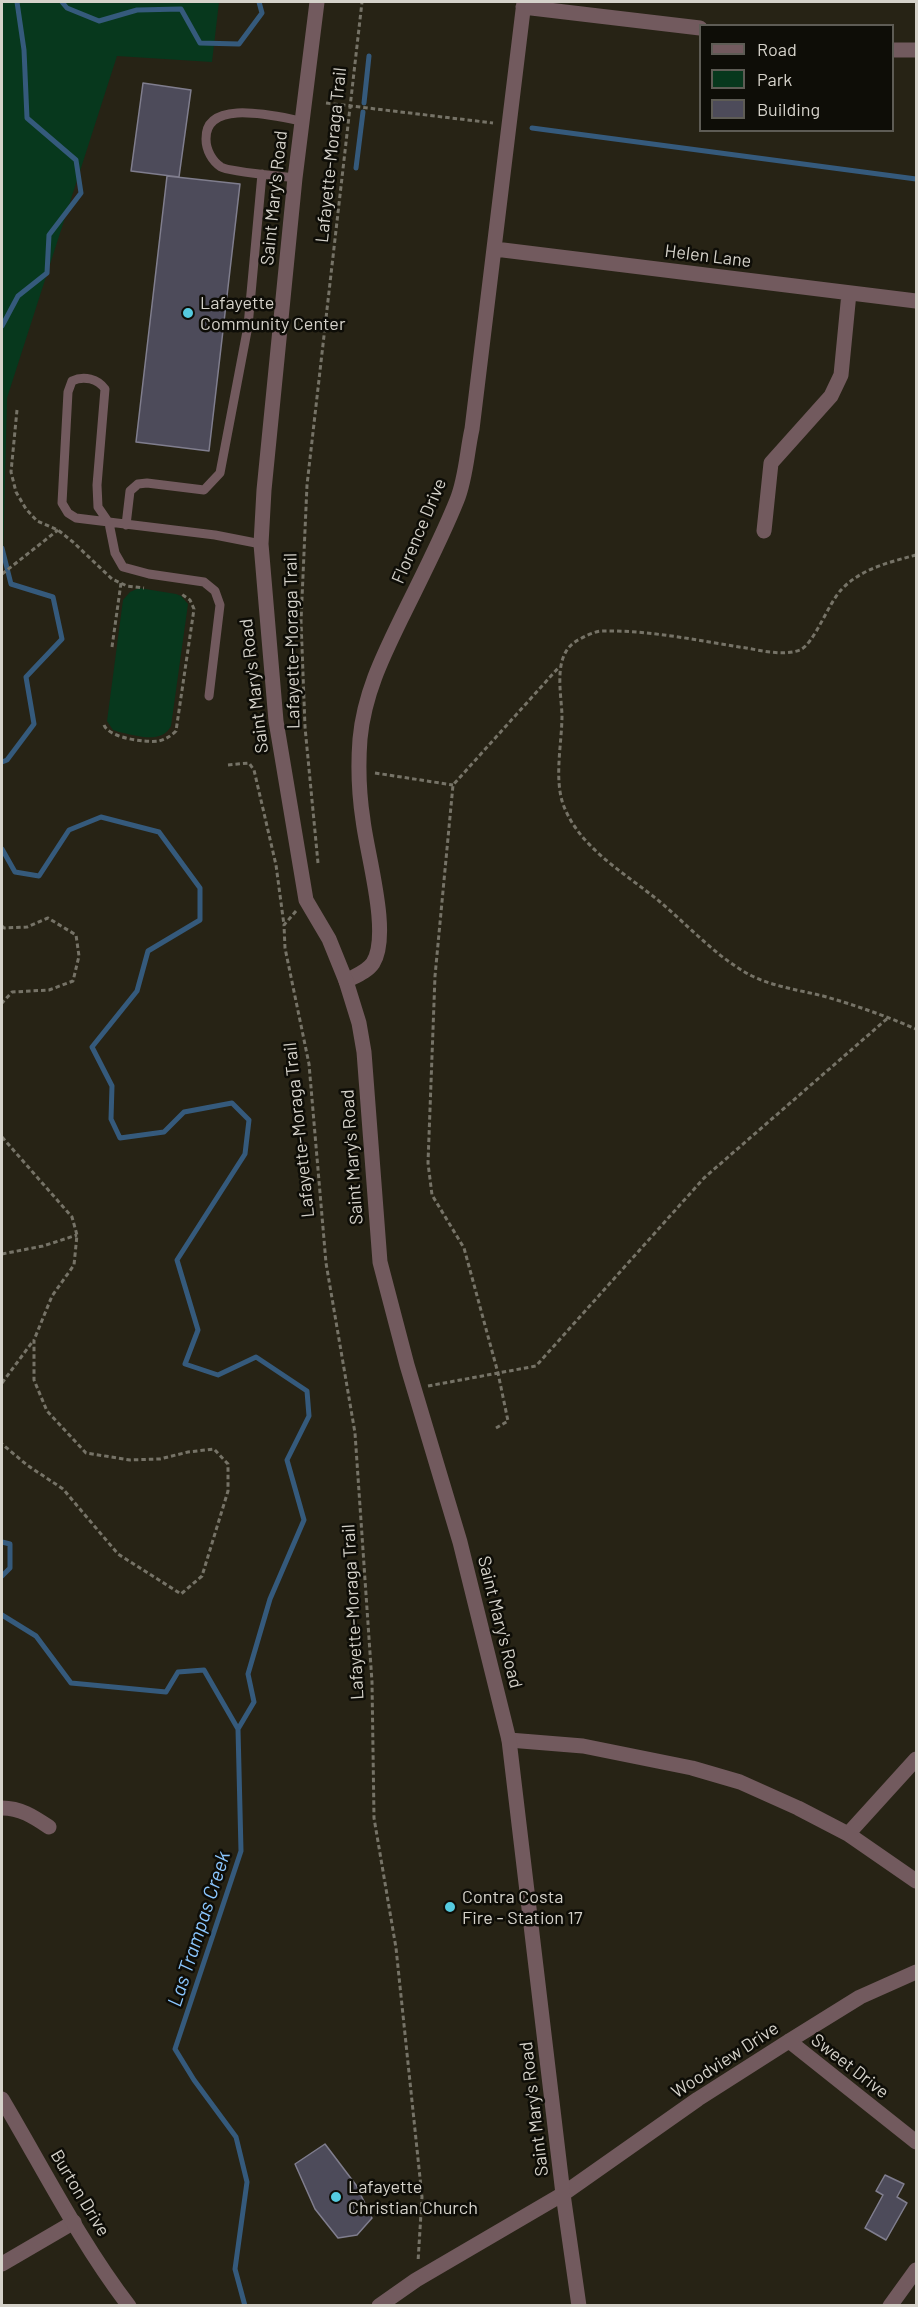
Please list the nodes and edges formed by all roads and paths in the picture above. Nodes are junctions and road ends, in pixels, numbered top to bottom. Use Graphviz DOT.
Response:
graph roads {
  1 [pos="317,2"];
  2 [pos="362,2"];
  3 [pos="523,4"];
  4 [pos="699,28"];
  5 [pos="894,50"];
  6 [pos="916,50"];
  7 [pos="326,103"];
  8 [pos="350,107"];
  9 [pos="302,121"];
  10 [pos="509,125"];
  11 [pos="262,174"];
  12 [pos="295,178"];
  13 [pos="495,249"];
  14 [pos="849,293"];
  15 [pos="916,301"];
  16 [pos="17,410"];
  17 [pos="109,523"];
  18 [pos="126,525"];
  19 [pos="58,530"];
  20 [pos="764,531"];
  21 [pos="261,544"];
  22 [pos="916,555"];
  23 [pos="2,574"];
  24 [pos="120,583"];
  25 [pos="147,588"];
  26 [pos="177,591"];
  27 [pos="112,647"];
  28 [pos="560,666"];
  29 [pos="209,696"];
  30 [pos="104,725"];
  31 [pos="228,765"];
  32 [pos="359,771"];
  33 [pos="453,785"];
  34 [pos="319,873"];
  35 [pos="306,900"];
  36 [pos="284,925"];
  37 [pos="2,926"];
  38 [pos="346,981"];
  39 [pos="2,1003"];
  40 [pos="889,1017"];
  41 [pos="916,1029"];
  42 [pos="2,1137"];
  43 [pos="76,1235"];
  44 [pos="2,1254"];
  45 [pos="34,1340"];
  46 [pos="498,1373"];
  47 [pos="2,1383"];
  48 [pos="414,1388"];
  49 [pos="496,1428"];
  50 [pos="2,1444"];
  51 [pos="509,1740"];
  52 [pos="916,1759"];
  53 [pos="2,1808"];
  54 [pos="49,1827"];
  55 [pos="848,1834"];
  56 [pos="916,1881"];
  57 [pos="916,1971"];
  58 [pos="789,2041"];
  59 [pos="2,2099"];
  60 [pos="916,2142"];
  61 [pos="563,2194"];
  62 [pos="74,2222"];
  63 [pos="2,2264"];
  64 [pos="417,2268"];
  65 [pos="916,2270"];
  66 [pos="129,2306"];
  67 [pos="379,2306"];
  68 [pos="579,2306"];
  69 [pos="890,2306"];
  1 -- 9 [label="street, Saint Mary's Road"];
  2 -- 8 [label="path, Lafayette-Moraga Trail"];
  3 -- 4 [label="street"];
  3 -- 10 [label="street, Florence Drive"];
  5 -- 6 [label="street"];
  7 -- 8 [label="path"];
  8 -- 10 [label="path"];
  8 -- 34 [label="path, Lafayette-Moraga Trail"];
  9 -- 11 [label="lane"];
  9 -- 12 [label="street, Saint Mary's Road"];
  10 -- 13 [label="street, Florence Drive"];
  11 -- 12 [label="lane"];
  11 -- 18 [label="lane"];
  12 -- 21 [label="street, Saint Mary's Road"];
  13 -- 14 [label="street, Helen Lane"];
  13 -- 32 [label="street, Florence Drive"];
  14 -- 15 [label="street, Helen Lane"];
  14 -- 20 [label="street"];
  16 -- 19 [label="path"];
  17 -- 17 [label="lane"];
  17 -- 18 [label="lane"];
  17 -- 29 [label="lane"];
  18 -- 21 [label="lane"];
  19 -- 23 [label="path"];
  19 -- 24 [label="path"];
  21 -- 35 [label="street, Saint Mary's Road"];
  22 -- 28 [label="path"];
  24 -- 25 [label="path"];
  24 -- 27 [label="path"];
  26 -- 30 [label="path"];
  28 -- 33 [label="path"];
  28 -- 40 [label="path"];
  31 -- 36 [label="path, Lafayette-Moraga Trail"];
  32 -- 33 [label="path"];
  32 -- 38 [label="street, Florence Drive"];
  33 -- 46 [label="path"];
  35 -- 36 [label="path"];
  35 -- 38 [label="street, Saint Mary's Road"];
  36 -- 64 [label="path, Lafayette-Moraga Trail"];
  37 -- 39 [label="path"];
  38 -- 48 [label="street, Saint Mary's Road"];
  40 -- 41 [label="path"];
  40 -- 46 [label="path"];
  42 -- 43 [label="path"];
  43 -- 44 [label="path"];
  43 -- 45 [label="path"];
  45 -- 47 [label="path"];
  45 -- 50 [label="path"];
  46 -- 48 [label="path"];
  46 -- 49 [label="path"];
  48 -- 51 [label="street, Saint Mary's Road"];
  51 -- 55 [label="street"];
  51 -- 61 [label="street, Saint Mary's Road"];
  52 -- 55 [label="street"];
  53 -- 54 [label="street"];
  55 -- 56 [label="street"];
  57 -- 58 [label="street, Woodview Drive"];
  58 -- 60 [label="street, Sweet Drive"];
  58 -- 61 [label="street, Woodview Drive"];
  59 -- 62 [label="street, Burton Drive"];
  61 -- 67 [label="street, Woodview Drive"];
  61 -- 68 [label="street, Saint Mary's Road"];
  62 -- 63 [label="street"];
  62 -- 66 [label="street, Burton Drive"];
  65 -- 69 [label="street"];
}
